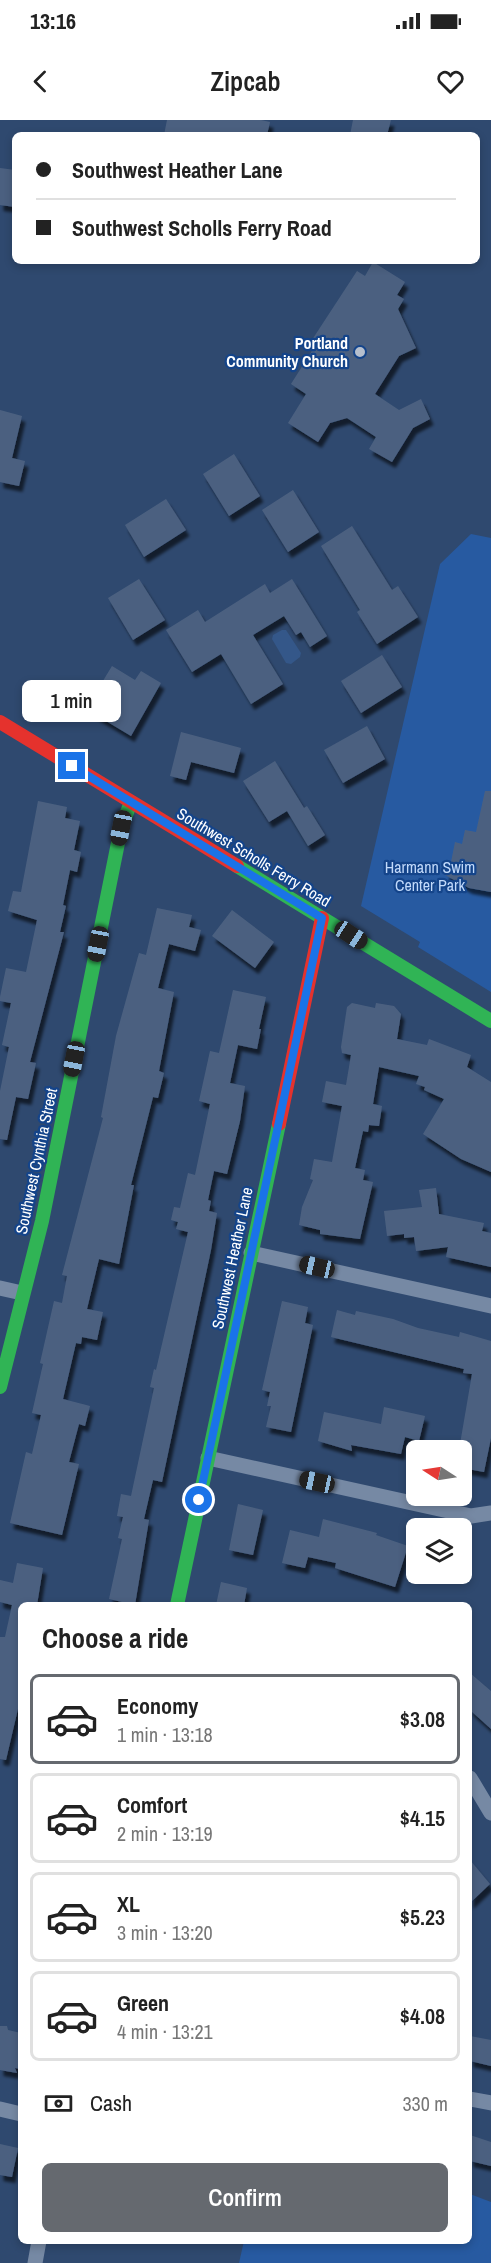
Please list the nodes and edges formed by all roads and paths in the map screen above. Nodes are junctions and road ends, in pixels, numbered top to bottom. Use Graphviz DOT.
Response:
graph roads {
  1 [pos="0,722"];
  2 [pos="131,802"];
  3 [pos="322,918"];
  4 [pos="491,1021"];
  5 [pos="251,1253"];
  6 [pos="0,1288"];
  7 [pos="22,1293"];
  8 [pos="491,1306"];
  9 [pos="0,1387"];
  10 [pos="208,1458"];
  11 [pos="491,1513"];
  12 [pos="178,1602"];
  13 [pos="472,1781"];
  14 [pos="491,1813"];
  15 [pos="472,2098"];
  16 [pos="491,2103"];
  17 [pos="0,2109"];
  18 [pos="18,2113"];
  19 [pos="38,2244"];
  20 [pos="35,2263"];
  1 -- 2 [label="street, Southwest Scholls Ferry Road"];
  2 -- 3 [label="street, Southwest Scholls Ferry Road"];
  2 -- 7 [label="street, Southwest Cynthia Street"];
  3 -- 4 [label="street, Southwest Scholls Ferry Road"];
  3 -- 5 [label="street, Southwest Heather Lane"];
  5 -- 8 [label="street"];
  5 -- 10 [label="street, Southwest Heather Lane"];
  6 -- 7 [label="street"];
  7 -- 9 [label="street, Southwest Cynthia Street"];
  10 -- 11 [label="street"];
  10 -- 12 [label="street, Southwest Heather Lane"];
  13 -- 14 [label="street"];
  15 -- 16 [label="street"];
  17 -- 18 [label="street"];
  19 -- 20 [label="street"];
}
